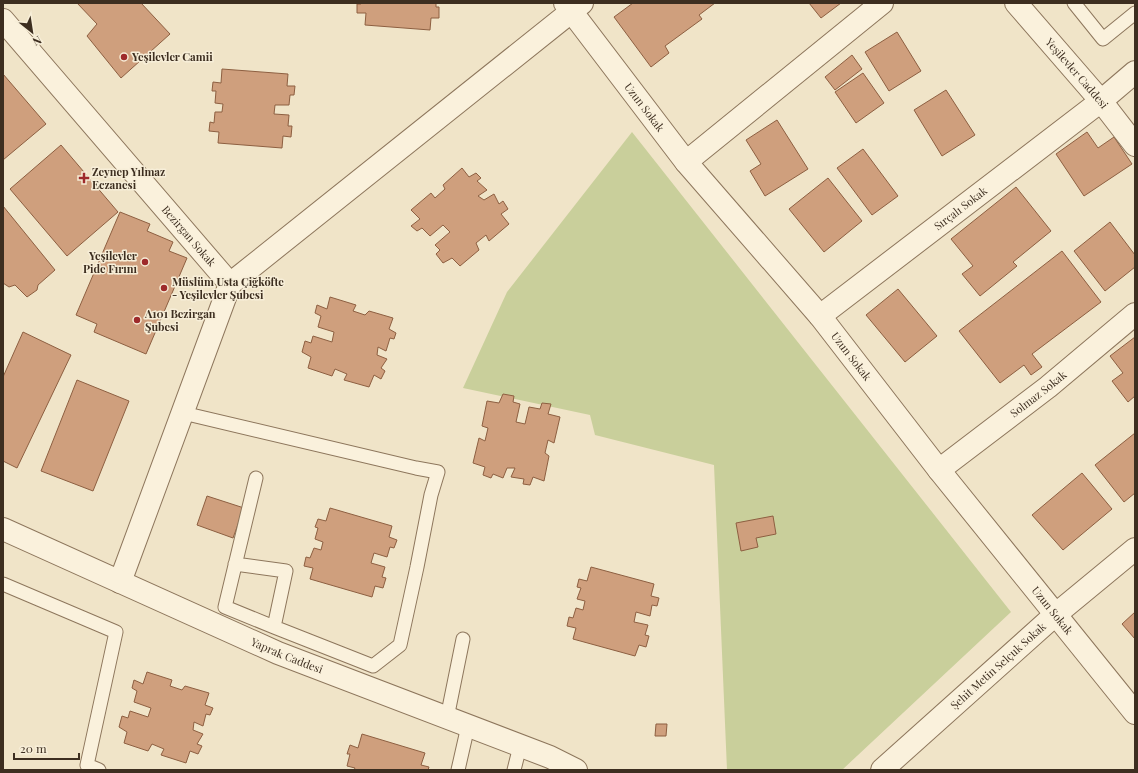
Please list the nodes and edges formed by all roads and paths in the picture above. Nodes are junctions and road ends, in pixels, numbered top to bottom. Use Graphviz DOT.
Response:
graph roads {
  1 [pos="882,3"];
  2 [pos="1016,3"];
  3 [pos="1074,3"];
  4 [pos="573,6"];
  5 [pos="1135,13"];
  6 [pos="3,20"];
  7 [pos="1135,72"];
  8 [pos="1101,101"];
  9 [pos="1135,145"];
  10 [pos="686,162"];
  11 [pos="230,284"];
  12 [pos="1135,314"];
  13 [pos="820,316"];
  14 [pos="184,413"];
  15 [pos="939,470"];
  16 [pos="256,478"];
  17 [pos="3,529"];
  18 [pos="1135,549"];
  19 [pos="235,564"];
  20 [pos="120,582"];
  21 [pos="3,584"];
  22 [pos="1055,615"];
  23 [pos="274,627"];
  24 [pos="463,639"];
  25 [pos="1135,713"];
  26 [pos="447,718"];
  27 [pos="468,726"];
  28 [pos="520,746"];
  29 [pos="99,770"];
  30 [pos="458,770"];
  31 [pos="514,770"];
  32 [pos="576,770"];
  33 [pos="882,770"];
  1 -- 10 [label="street"];
  2 -- 8 [label="street, Yeşilevler Caddesi"];
  3 -- 5 [label="lane"];
  4 -- 10 [label="street, Uzun Sokak"];
  4 -- 11 [label="street"];
  6 -- 11 [label="street, Bezirgan Sokak"];
  7 -- 8 [label="street, Sırçalı Sokak"];
  8 -- 9 [label="street, Yeşilevler Caddesi"];
  8 -- 13 [label="street, Sırçalı Sokak"];
  10 -- 13 [label="street, Uzun Sokak"];
  11 -- 14 [label="street"];
  12 -- 15 [label="street, Solmaz Sokak"];
  13 -- 15 [label="street, Uzun Sokak"];
  14 -- 20 [label="street"];
  14 -- 23 [label="lane"];
  15 -- 22 [label="street, Uzun Sokak"];
  16 -- 19 [label="lane"];
  17 -- 20 [label="street, Yaprak Caddesi"];
  18 -- 22 [label="street, Şehit Metin Selçuk Sokak"];
  19 -- 23 [label="lane"];
  19 -- 23 [label="lane"];
  20 -- 26 [label="street, Yaprak Caddesi"];
  21 -- 29 [label="lane"];
  22 -- 25 [label="street, Uzun Sokak"];
  22 -- 33 [label="street, Şehit Metin Selçuk Sokak"];
  24 -- 26 [label="lane"];
  26 -- 27 [label="street, Yaprak Caddesi"];
  27 -- 28 [label="street, Yaprak Caddesi"];
  27 -- 30 [label="lane"];
  28 -- 31 [label="lane"];
  28 -- 32 [label="street, Yaprak Caddesi"];
}
